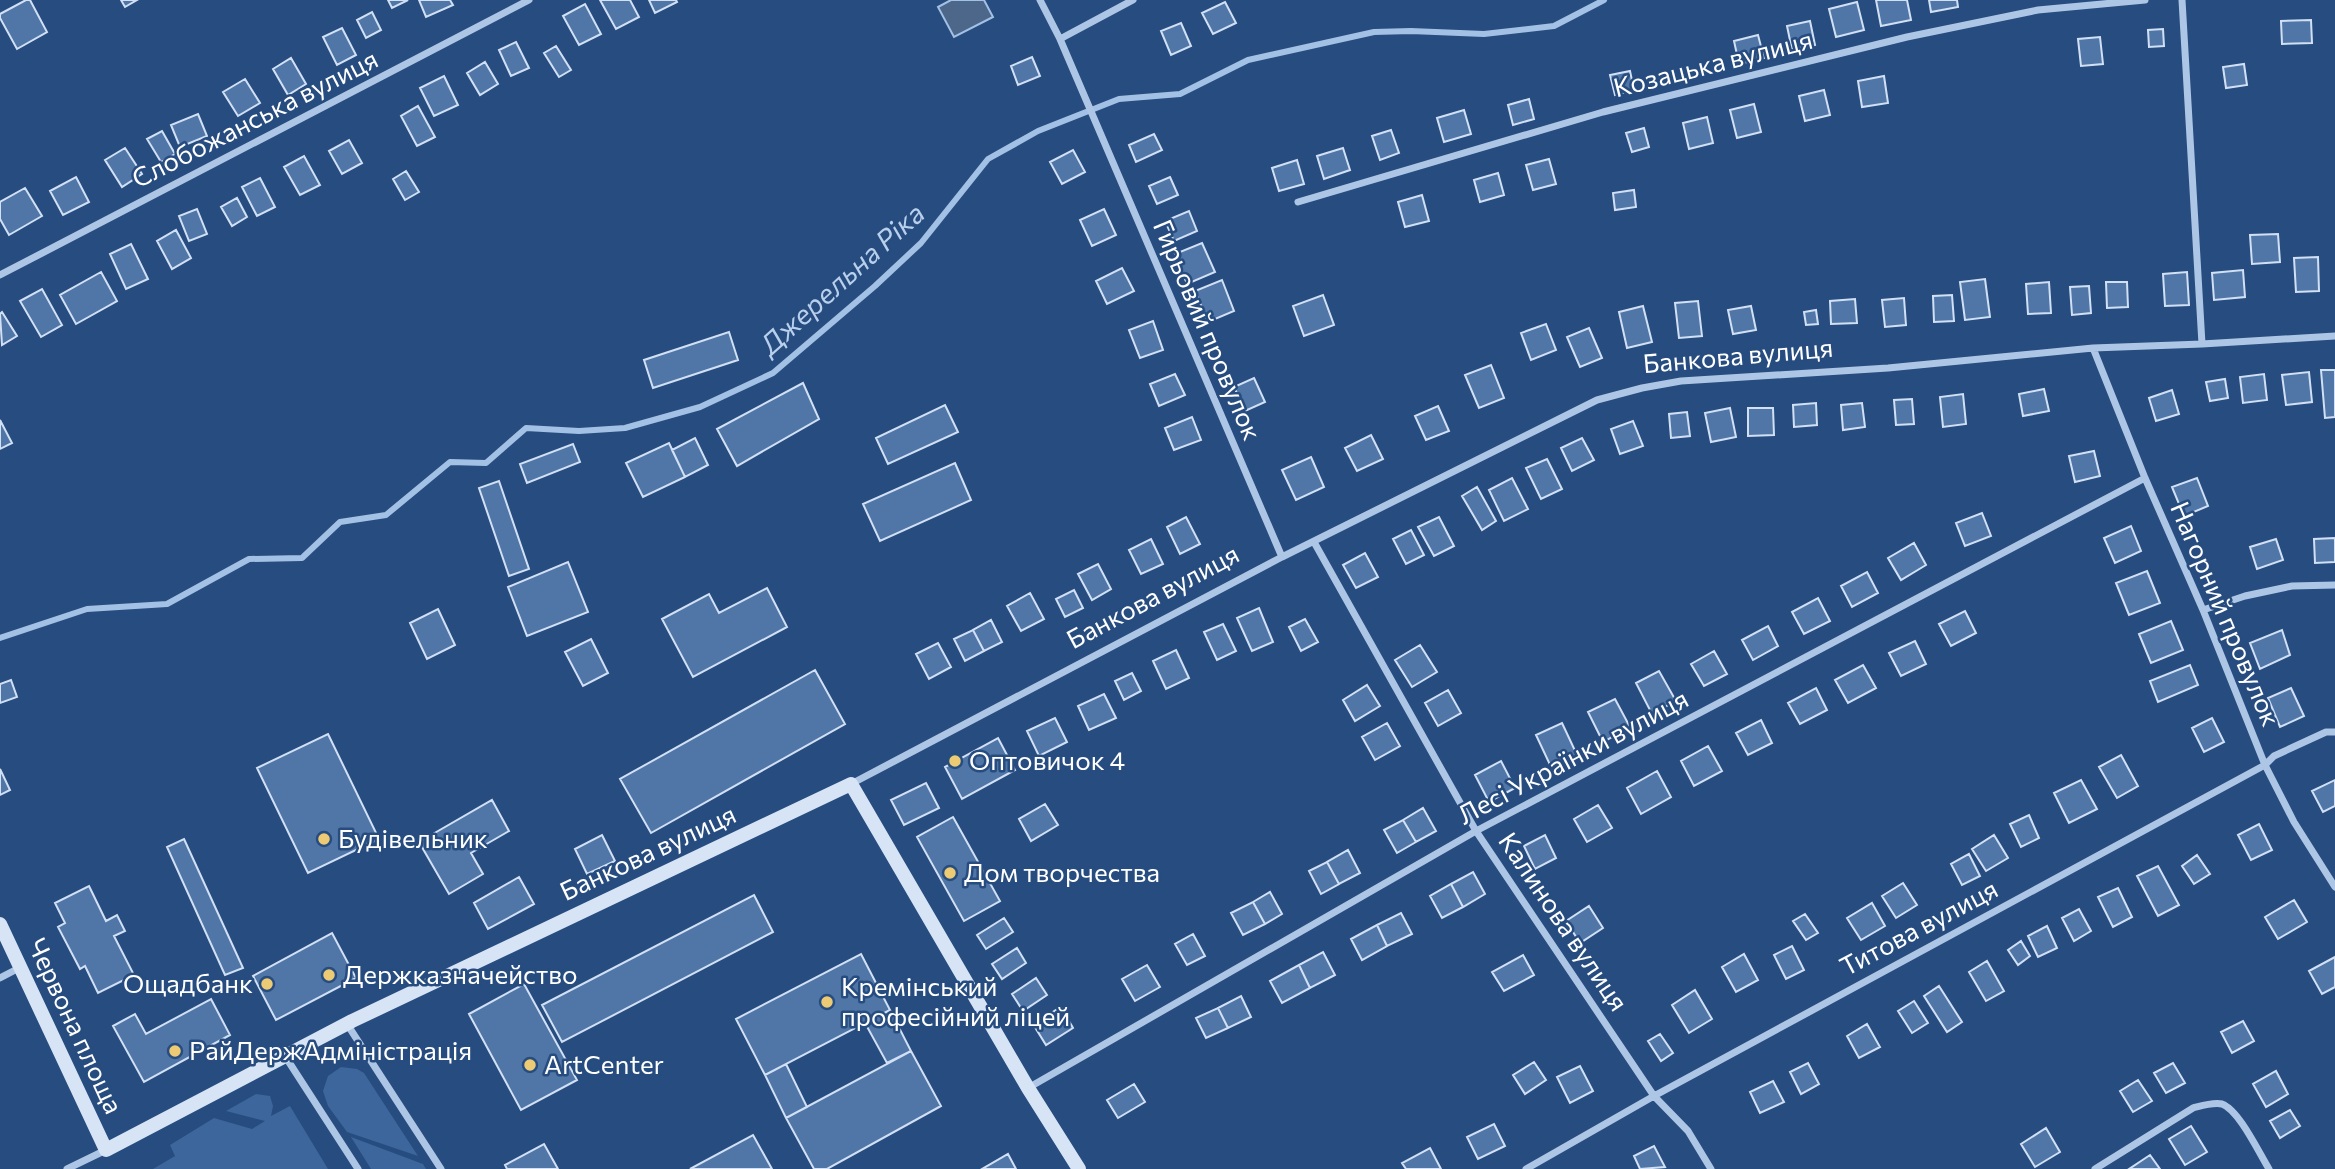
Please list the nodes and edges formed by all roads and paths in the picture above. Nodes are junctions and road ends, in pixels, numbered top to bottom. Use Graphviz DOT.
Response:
graph roads {
  1 [pos="529,0"];
  2 [pos="1040,0"];
  3 [pos="1133,0"];
  4 [pos="2145,0"];
  5 [pos="2182,0"];
  6 [pos="1060,39"];
  7 [pos="1298,202"];
  8 [pos="0,275"];
  9 [pos="2335,336"];
  10 [pos="2202,344"];
  11 [pos="2093,348"];
  12 [pos="2145,478"];
  13 [pos="1314,542"];
  14 [pos="1282,557"];
  15 [pos="2335,585"];
  16 [pos="2203,610"];
  17 [pos="2335,732"];
  18 [pos="2265,765"];
  19 [pos="851,784"];
  20 [pos="1476,831"];
  21 [pos="2335,887"];
  22 [pos="0,924"];
  23 [pos="20,967"];
  24 [pos="0,978"];
  25 [pos="347,1023"];
  26 [pos="285,1056"];
  27 [pos="1028,1088"];
  28 [pos="1654,1096"];
  29 [pos="106,1150"];
  30 [pos="67,1169"];
  31 [pos="358,1169"];
  32 [pos="441,1169"];
  33 [pos="1079,1169"];
  34 [pos="1526,1169"];
  35 [pos="1711,1169"];
  36 [pos="2095,1169"];
  37 [pos="2269,1169"];
  1 -- 8 [label="street, Слобожанська вулиця"];
  2 -- 6 [label="street"];
  3 -- 6 [label="street"];
  4 -- 7 [label="street, Козацька вулиця"];
  5 -- 10 [label="street"];
  6 -- 14 [label="street, Гирьовий провулок"];
  9 -- 10 [label="street, Банкова вулиця"];
  10 -- 11 [label="street, Банкова вулиця"];
  11 -- 12 [label="street, Нагорний провулок"];
  11 -- 13 [label="street, Банкова вулиця"];
  12 -- 16 [label="street, Нагорний провулок"];
  12 -- 20 [label="street, Лесі Українки вулиця"];
  13 -- 14 [label="street, Банкова вулиця"];
  13 -- 20 [label="street, Калинова вулиця"];
  14 -- 19 [label="street, Банкова вулиця"];
  15 -- 16 [label="street"];
  16 -- 18 [label="street, Нагорний провулок"];
  17 -- 18 [label="street, Титова вулиця"];
  18 -- 21 [label="street, Нагорний провулок"];
  18 -- 28 [label="street, Титова вулиця"];
  19 -- 25 [label="street, Банкова вулиця"];
  19 -- 27 [label="street"];
  20 -- 27 [label="street, Лесі Українки вулиця"];
  20 -- 28 [label="street, Калинова вулиця"];
  22 -- 23 [label="street, Червона площа"];
  23 -- 24 [label="street"];
  23 -- 29 [label="street, Червона площа"];
  25 -- 26 [label="street, Банкова вулиця"];
  25 -- 32 [label="street"];
  26 -- 29 [label="street, Банкова вулиця"];
  26 -- 31 [label="street"];
  27 -- 33 [label="street"];
  28 -- 34 [label="street, Титова вулиця"];
  28 -- 35 [label="street, Калинова вулиця"];
  29 -- 30 [label="street, Банкова вулиця"];
  36 -- 37 [label="street"];
}
